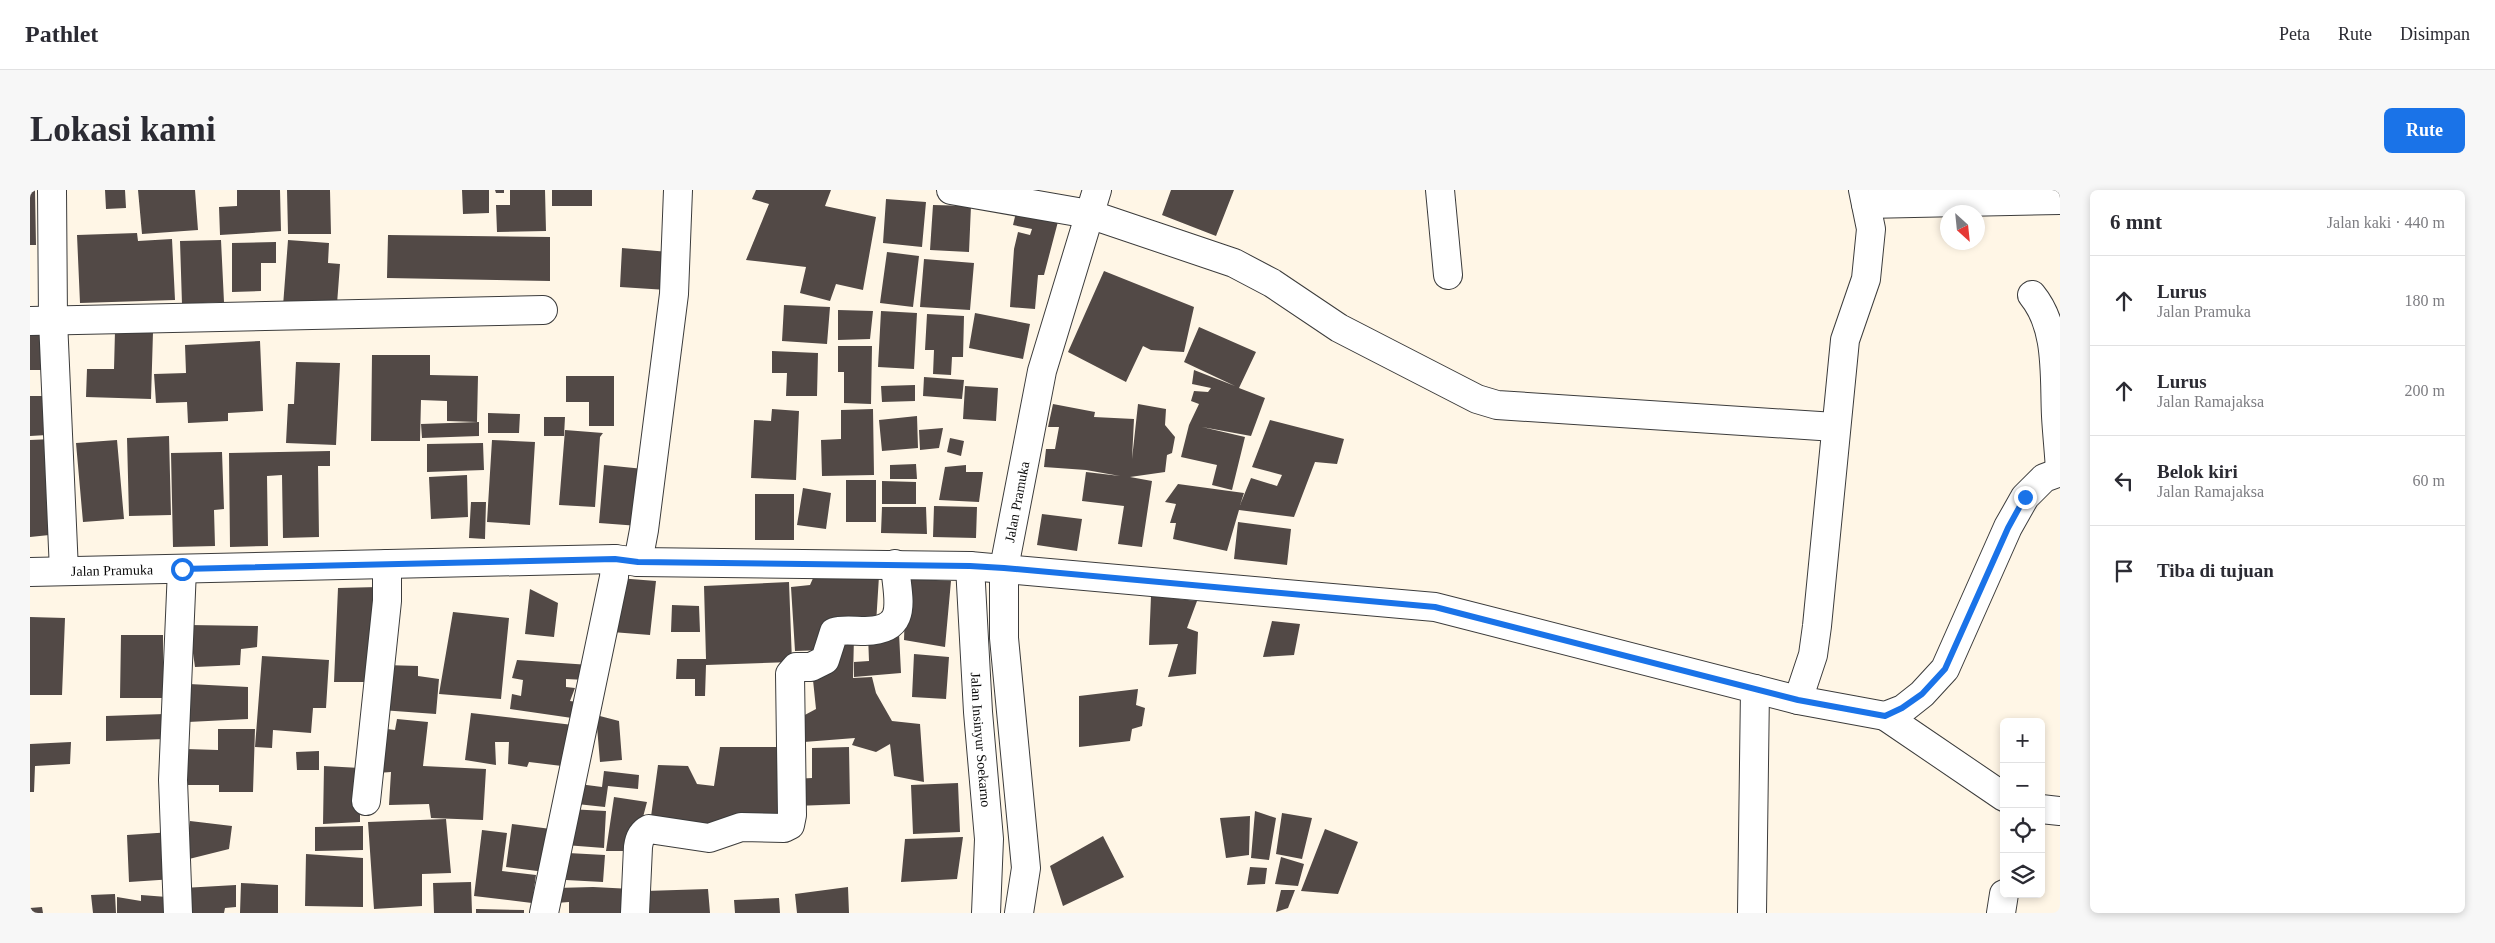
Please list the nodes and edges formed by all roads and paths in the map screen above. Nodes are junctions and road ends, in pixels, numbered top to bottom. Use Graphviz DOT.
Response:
graph roads {
  1 [pos="52,190"];
  2 [pos="678,190"];
  3 [pos="951,190"];
  4 [pos="1440,190"];
  5 [pos="1864,197"];
  6 [pos="2060,200"];
  7 [pos="1093,202"];
  8 [pos="1448,275"];
  9 [pos="2032,295"];
  10 [pos="543,310"];
  11 [pos="41,321"];
  12 [pos="1835,427"];
  13 [pos="2060,471"];
  14 [pos="626,561"];
  15 [pos="387,564"];
  16 [pos="895,564"];
  17 [pos="970,566"];
  18 [pos="1004,568"];
  19 [pos="182,569"];
  20 [pos="64,571"];
  21 [pos="30,572"];
  22 [pos="1755,689"];
  23 [pos="1798,700"];
  24 [pos="1885,716"];
  25 [pos="2000,794"];
  26 [pos="366,801"];
  27 [pos="2045,809"];
  28 [pos="2060,811"];
  29 [pos="2003,898"];
  30 [pos="986,912"];
  31 [pos="1019,912"];
  32 [pos="178,913"];
  33 [pos="544,913"];
  34 [pos="636,913"];
  35 [pos="1752,913"];
  36 [pos="2001,913"];
  1 -- 11 [label="street"];
  2 -- 14 [label="street"];
  3 -- 7 [label="street"];
  4 -- 8 [label="street"];
  5 -- 6 [label="street"];
  5 -- 12 [label="street"];
  7 -- 12 [label="street"];
  7 -- 18 [label="street, Jalan Pramuka"];
  9 -- 13 [label="street"];
  10 -- 11 [label="street"];
  11 -- 20 [label="street"];
  12 -- 23 [label="street"];
  13 -- 24 [label="street"];
  14 -- 15 [label="street, Jalan Pramuka"];
  14 -- 16 [label="street, Jalan Pramuka"];
  14 -- 33 [label="street"];
  15 -- 19 [label="street, Jalan Pramuka"];
  15 -- 26 [label="street"];
  16 -- 17 [label="street, Jalan Pramuka"];
  16 -- 34 [label="street"];
  17 -- 18 [label="street, Jalan Pramuka"];
  17 -- 30 [label="street, Jalan Insinyur Soekarno"];
  18 -- 22 [label="street"];
  18 -- 31 [label="street"];
  19 -- 20 [label="street, Jalan Pramuka"];
  19 -- 32 [label="street"];
  20 -- 21 [label="street, Jalan Pramuka"];
  22 -- 23 [label="street"];
  22 -- 35 [label="street"];
  23 -- 24 [label="street"];
  24 -- 25 [label="street"];
  27 -- 28 [label="street"];
  29 -- 36 [label="street"];
  30 -- 31 [label="street"];
}
